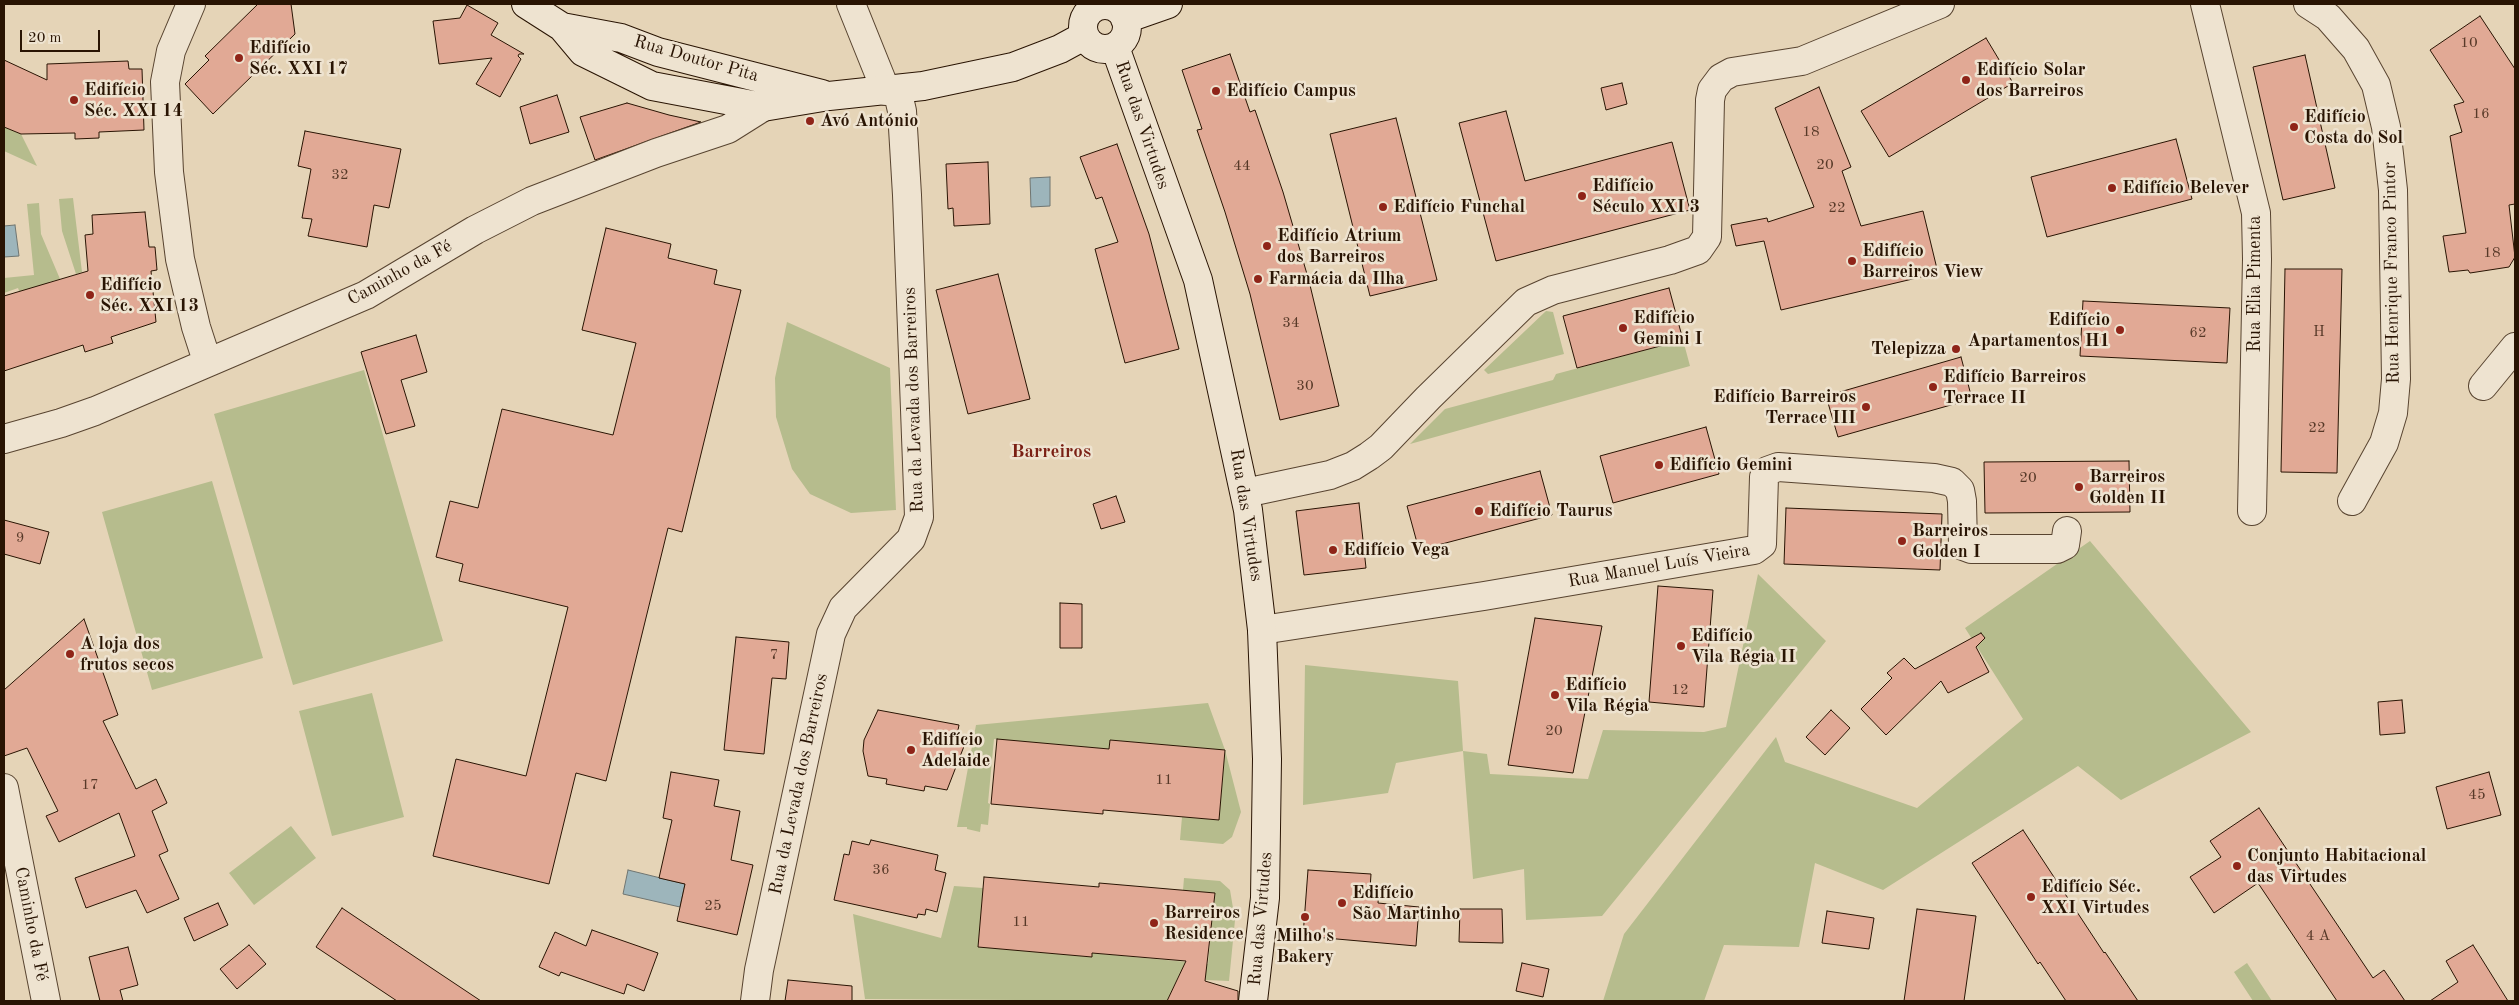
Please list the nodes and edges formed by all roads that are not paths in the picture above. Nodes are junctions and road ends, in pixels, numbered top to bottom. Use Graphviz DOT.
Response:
graph roads {
  1 [pos="191,4"];
  2 [pos="526,4"];
  3 [pos="851,4"];
  4 [pos="1168,4"];
  5 [pos="1940,4"];
  6 [pos="2205,4"];
  7 [pos="2308,4"];
  8 [pos="1097,5"];
  9 [pos="1125,19"];
  10 [pos="562,27"];
  11 [pos="1084,36"];
  12 [pos="1115,47"];
  13 [pos="892,90"];
  14 [pos="829,96"];
  15 [pos="763,108"];
  16 [pos="2515,346"];
  17 [pos="207,361"];
  18 [pos="2483,386"];
  19 [pos="4,438"];
  20 [pos="1245,493"];
  21 [pos="2352,501"];
  22 [pos="2252,511"];
  23 [pos="2067,531"];
  24 [pos="1262,630"];
  25 [pos="4,788"];
  26 [pos="46,1001"];
  27 [pos="755,1001"];
  28 [pos="1253,1001"];
  1 -- 17 [label="street"];
  2 -- 10 [label="street, Rua Doutor Pita"];
  3 -- 13 [label="street, Rua da Levada dos Barreiros"];
  4 -- 9 [label="street"];
  5 -- 20 [label="street"];
  6 -- 22 [label="street, Rua Elia Pimenta"];
  7 -- 21 [label="street, Rua Henrique Franco Pintor"];
  8 -- 9 [label="street"];
  8 -- 11 [label="street"];
  9 -- 12 [label="street"];
  10 -- 14 [label="street, Rua Doutor Pita"];
  10 -- 15 [label="street, Rua Doutor Pita"];
  11 -- 12 [label="street"];
  11 -- 13 [label="street, Rua Doutor Pita"];
  12 -- 20 [label="street, Rua das Virtudes"];
  13 -- 14 [label="street, Rua Doutor Pita"];
  13 -- 27 [label="street, Rua da Levada dos Barreiros"];
  14 -- 15 [label="street, Rua Doutor Pita"];
  15 -- 17 [label="street, Caminho da Fé"];
  16 -- 18 [label="street"];
  17 -- 19 [label="street, Caminho da Fé"];
  20 -- 24 [label="street, Rua das Virtudes"];
  23 -- 24 [label="street, Rua Manuel Luís Vieira"];
  24 -- 28 [label="street, Rua das Virtudes"];
  25 -- 26 [label="street, Caminho da Fé"];
}
